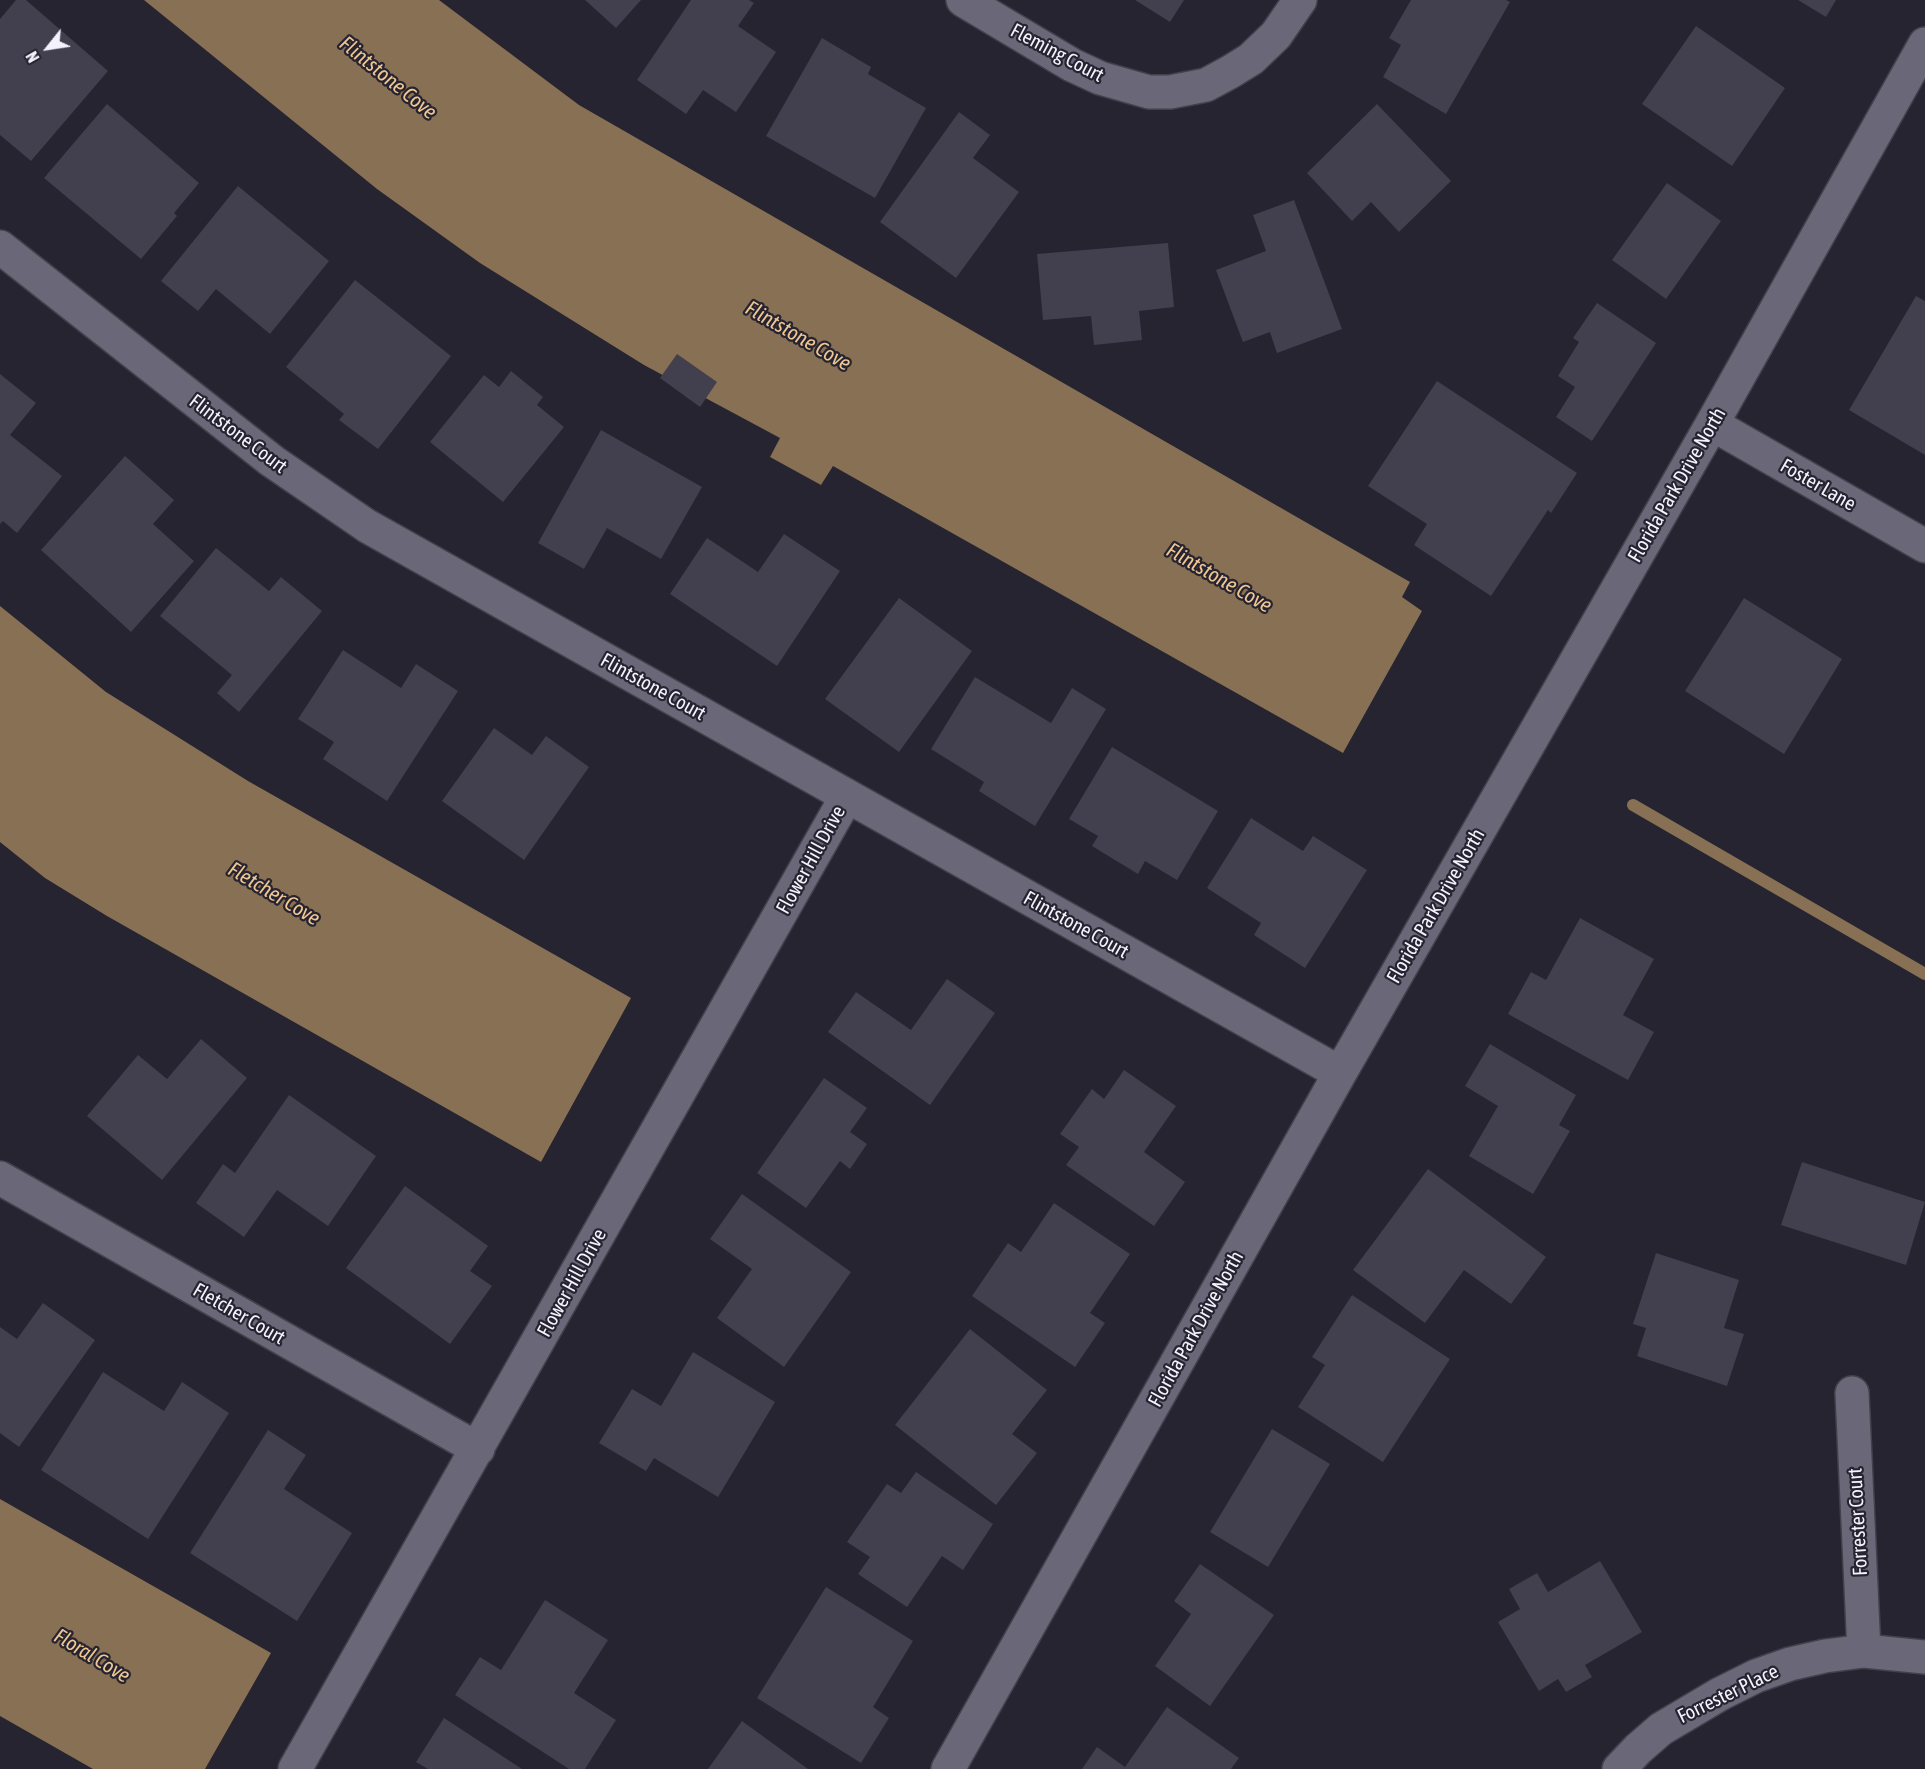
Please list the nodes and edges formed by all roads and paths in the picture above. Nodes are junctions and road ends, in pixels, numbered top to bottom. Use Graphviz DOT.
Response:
graph roads {
  1 [pos="963,0"];
  2 [pos="1300,0"];
  3 [pos="1925,44"];
  4 [pos="0,247"];
  5 [pos="1712,424"];
  6 [pos="1925,546"];
  7 [pos="847,796"];
  8 [pos="1340,1074"];
  9 [pos="0,1178"];
  10 [pos="1852,1393"];
  11 [pos="478,1449"];
  12 [pos="1864,1651"];
  13 [pos="1925,1657"];
  14 [pos="296,1769"];
  15 [pos="948,1769"];
  16 [pos="1619,1769"];
  1 -- 2 [label="street, Fleming Court"];
  3 -- 5 [label="street, Florida Park Drive North"];
  4 -- 7 [label="street, Flintstone Court"];
  5 -- 6 [label="street, Foster Lane"];
  5 -- 8 [label="street, Florida Park Drive North"];
  7 -- 8 [label="street, Flintstone Court"];
  7 -- 11 [label="street, Flower Hill Drive"];
  8 -- 15 [label="street, Florida Park Drive North"];
  9 -- 11 [label="street, Fletcher Court"];
  10 -- 12 [label="street, Forrester Court"];
  11 -- 14 [label="street, Flower Hill Drive"];
  12 -- 13 [label="street, Forrester Place"];
  12 -- 16 [label="street, Forrester Place"];
}
